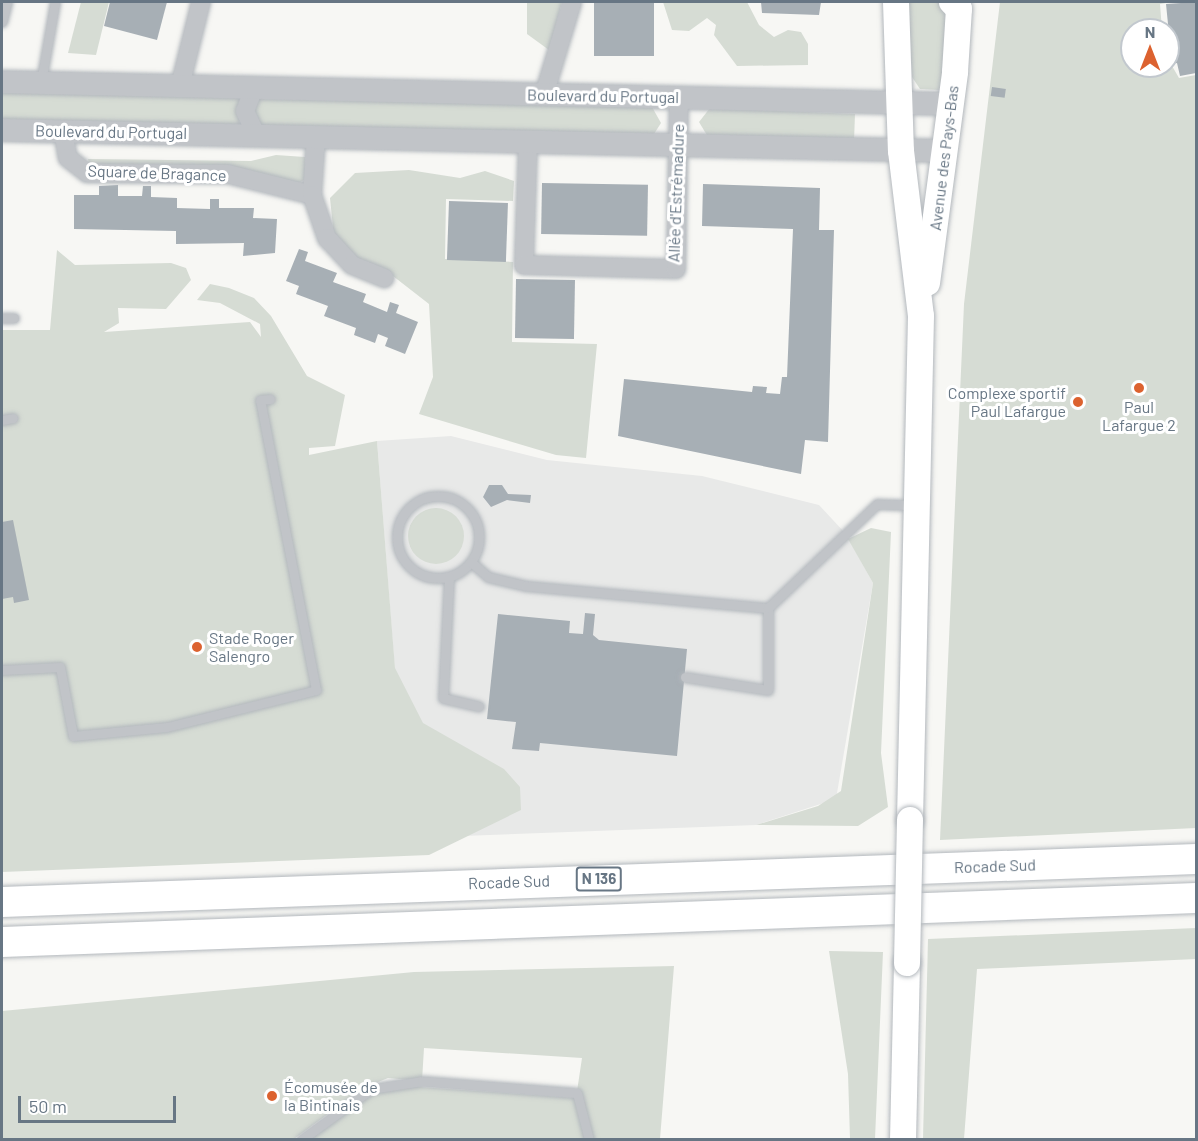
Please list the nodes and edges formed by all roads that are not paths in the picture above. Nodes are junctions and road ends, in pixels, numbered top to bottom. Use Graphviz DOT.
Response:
graph roads {
  1 [pos="7,2"];
  2 [pos="56,2"];
  3 [pos="201,2"];
  4 [pos="572,2"];
  5 [pos="896,2"];
  6 [pos="952,2"];
  7 [pos="2,22"];
  8 [pos="2,82"];
  9 [pos="41,83"];
  10 [pos="180,86"];
  11 [pos="254,88"];
  12 [pos="544,95"];
  13 [pos="679,98"];
  14 [pos="901,103"];
  15 [pos="951,104"];
  16 [pos="2,130"];
  17 [pos="63,131"];
  18 [pos="256,135"];
  19 [pos="316,137"];
  20 [pos="528,142"];
  21 [pos="678,145"];
  22 [pos="901,151"];
  23 [pos="945,151"];
  24 [pos="312,195"];
  25 [pos="384,278"];
  26 [pos="921,316"];
  27 [pos="2,318"];
  28 [pos="14,318"];
  29 [pos="270,399"];
  30 [pos="13,418"];
  31 [pos="2,420"];
  32 [pos="916,505"];
  33 [pos="471,562"];
  34 [pos="449,577"];
  35 [pos="768,608"];
  36 [pos="2,670"];
  37 [pos="685,677"];
  38 [pos="479,706"];
  39 [pos="1197,859"];
  40 [pos="1197,898"];
  41 [pos="2,902"];
  42 [pos="2,942"];
  43 [pos="301,1140"];
  44 [pos="589,1140"];
  45 [pos="903,1140"];
  1 -- 7 [label="lane"];
  2 -- 9 [label="lane"];
  3 -- 10 [label="street"];
  4 -- 12 [label="street"];
  5 -- 14 [label="main road, Avenue des Pays-Bas"];
  6 -- 15 [label="main road, Avenue des Pays-Bas"];
  8 -- 9 [label="street, Boulevard du Portugal"];
  9 -- 10 [label="street, Boulevard du Portugal"];
  10 -- 11 [label="street, Boulevard du Portugal"];
  11 -- 12 [label="street, Boulevard du Portugal"];
  11 -- 18 [label="street"];
  12 -- 13 [label="street, Boulevard du Portugal"];
  13 -- 14 [label="street, Boulevard du Portugal"];
  13 -- 21 [label="street, Allée d'Estrémadure"];
  14 -- 15 [label="street, Boulevard du Portugal"];
  14 -- 22 [label="main road, Avenue des Pays-Bas"];
  15 -- 23 [label="main road, Avenue des Pays-Bas"];
  16 -- 17 [label="street, Boulevard du Portugal"];
  17 -- 18 [label="street, Boulevard du Portugal"];
  17 -- 24 [label="street, Square de Bragance"];
  18 -- 19 [label="street, Boulevard du Portugal"];
  19 -- 20 [label="street, Boulevard du Portugal"];
  19 -- 24 [label="street"];
  20 -- 21 [label="street, Boulevard du Portugal"];
  20 -- 21 [label="street, Allée d'Estrémadure"];
  21 -- 22 [label="street, Boulevard du Portugal"];
  22 -- 23 [label="street, Boulevard du Portugal"];
  22 -- 26 [label="main road, Avenue des Pays-Bas"];
  23 -- 26 [label="main road, Avenue des Pays-Bas"];
  24 -- 25 [label="street"];
  26 -- 32 [label="main road, Avenue des Pays-Bas"];
  27 -- 28 [label="lane"];
  29 -- 36 [label="lane"];
  30 -- 31 [label="lane"];
  32 -- 35 [label="lane"];
  32 -- 45 [label="main road, Avenue des Pays-Bas, bridge"];
  33 -- 34 [label="lane"];
  33 -- 34 [label="lane"];
  33 -- 35 [label="lane"];
  34 -- 38 [label="lane"];
  35 -- 37 [label="lane"];
  39 -- 41 [label="highway, Rocade Sud / N 136"];
  40 -- 42 [label="highway"];
  43 -- 44 [label="lane"];
}
